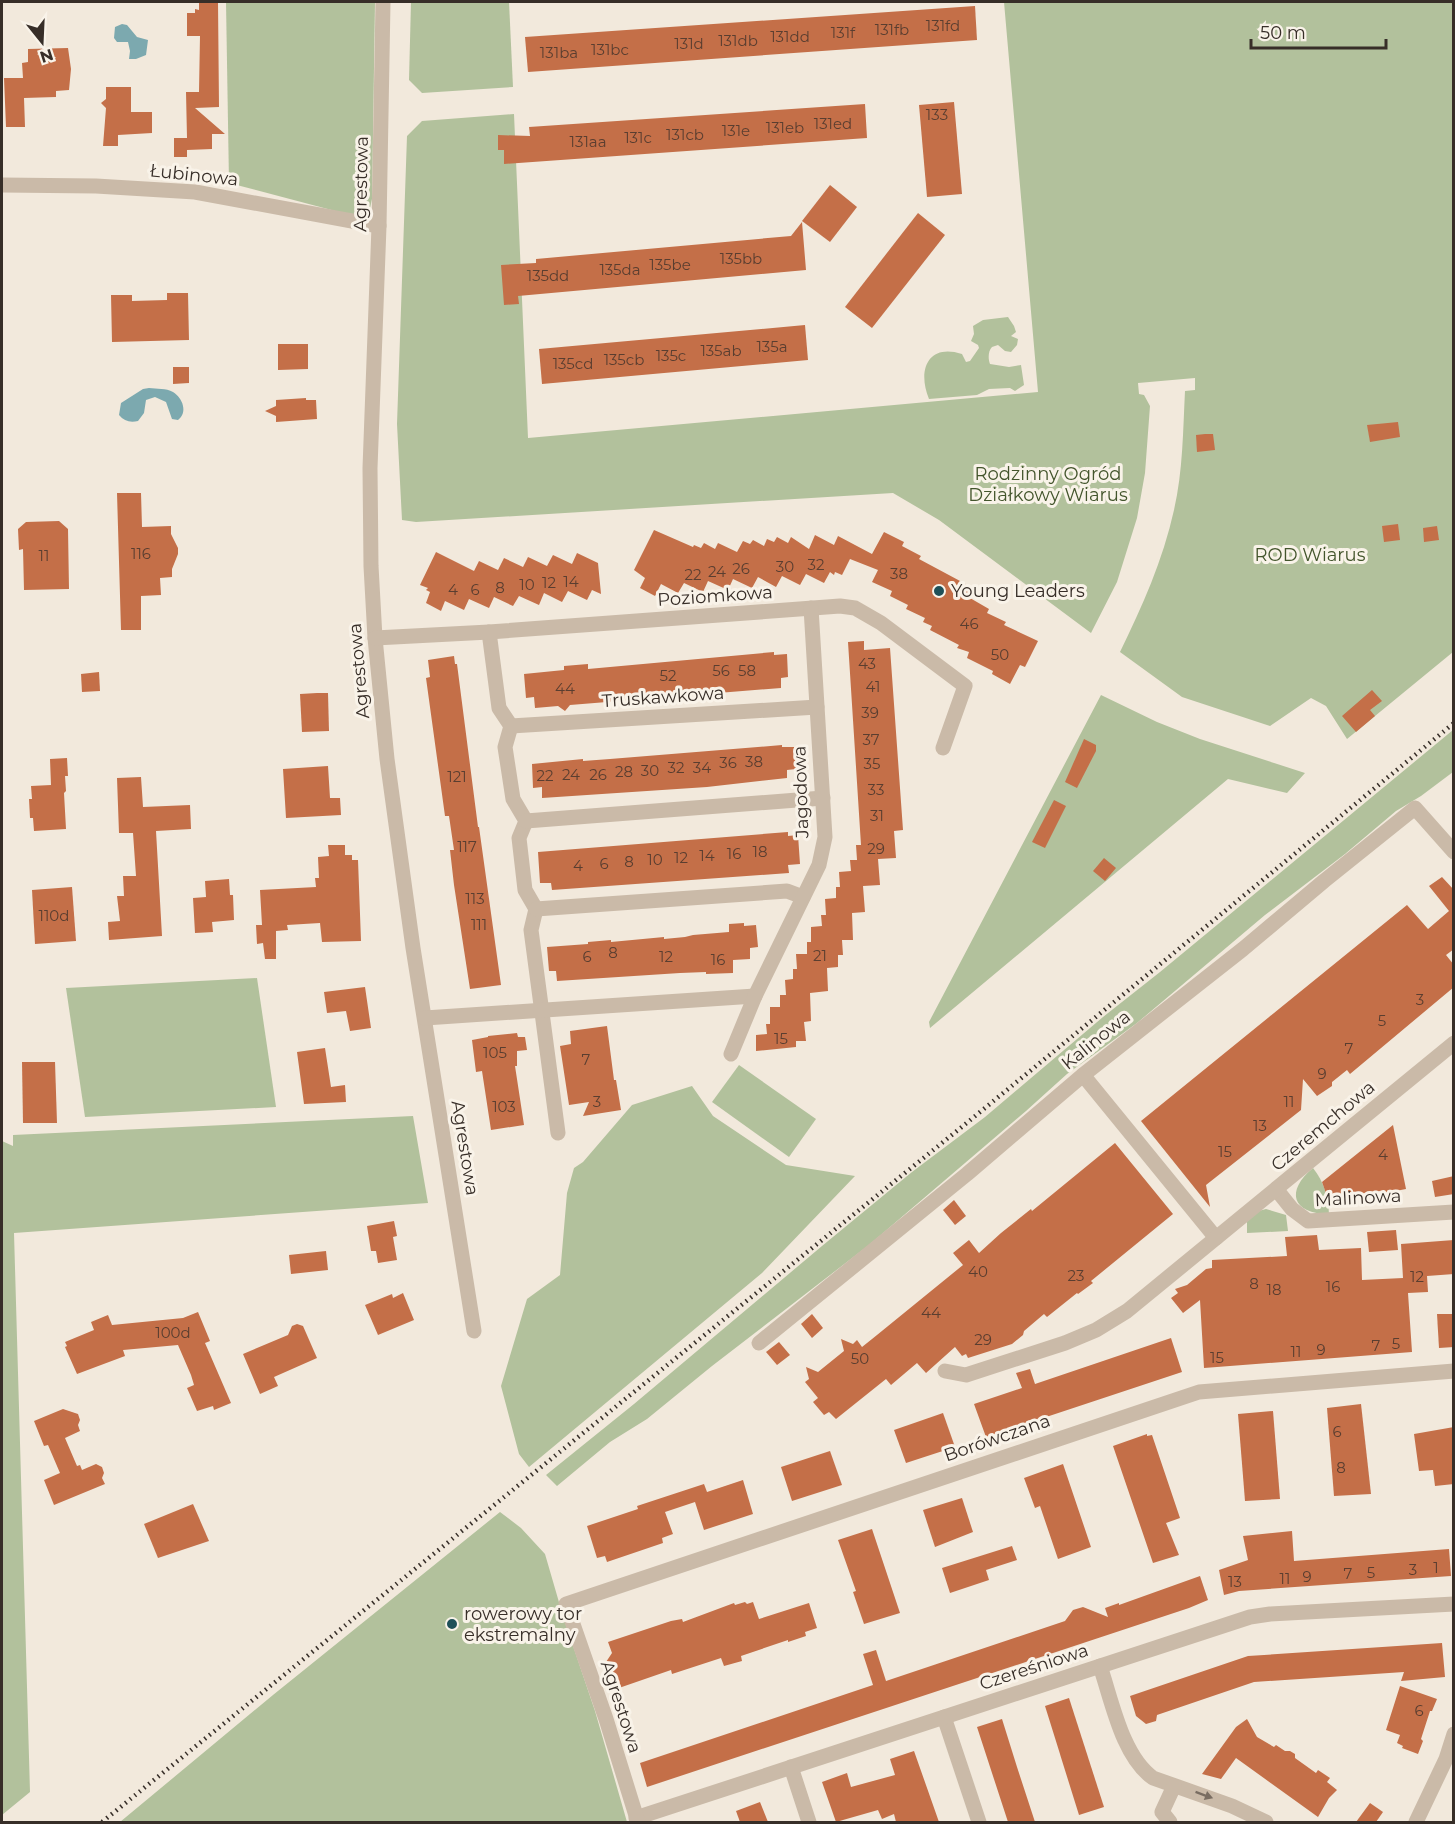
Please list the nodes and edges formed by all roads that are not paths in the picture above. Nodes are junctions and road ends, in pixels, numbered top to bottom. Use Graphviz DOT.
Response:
graph roads {
  1 [pos="383,2"];
  2 [pos="2,185"];
  3 [pos="380,226"];
  4 [pos="811,608"];
  5 [pos="489,632"];
  6 [pos="375,638"];
  7 [pos="817,707"];
  8 [pos="511,726"];
  9 [pos="943,748"];
  10 [pos="823,798"];
  11 [pos="526,821"];
  12 [pos="1454,852"];
  13 [pos="803,897"];
  14 [pos="536,909"];
  15 [pos="755,996"];
  16 [pos="541,1010"];
  17 [pos="425,1018"];
  18 [pos="1454,1042"];
  19 [pos="731,1054"];
  20 [pos="1083,1075"];
  21 [pos="558,1133"];
  22 [pos="1276,1190"];
  23 [pos="1454,1212"];
  24 [pos="1216,1238"];
  25 [pos="474,1331"];
  26 [pos="759,1343"];
  27 [pos="945,1371"];
  28 [pos="1454,1371"];
  29 [pos="566,1604"];
  30 [pos="1454,1604"];
  31 [pos="1100,1666"];
  32 [pos="944,1718"];
  33 [pos="1454,1734"];
  34 [pos="1450,1761"];
  35 [pos="791,1767"];
  36 [pos="1174,1786"];
  37 [pos="637,1820"];
  38 [pos="809,1822"];
  39 [pos="978,1822"];
  40 [pos="1170,1822"];
  41 [pos="1266,1822"];
  42 [pos="1416,1822"];
  1 -- 3 [label="street, Agrestowa"];
  2 -- 3 [label="street, Łubinowa"];
  3 -- 6 [label="street, Agrestowa"];
  4 -- 5 [label="street, Poziomkowa"];
  4 -- 7 [label="street, Jagodowa"];
  4 -- 9 [label="street, Poziomkowa"];
  5 -- 6 [label="street, Poziomkowa"];
  5 -- 8 [label="street"];
  6 -- 17 [label="street, Agrestowa"];
  7 -- 8 [label="street, Truskawkowa"];
  7 -- 10 [label="street, Jagodowa"];
  8 -- 11 [label="street"];
  10 -- 11 [label="street"];
  10 -- 13 [label="street, Jagodowa"];
  11 -- 14 [label="street"];
  12 -- 20 [label="street, Kalinowa"];
  13 -- 14 [label="street"];
  13 -- 15 [label="street, Jagodowa"];
  14 -- 16 [label="street"];
  15 -- 16 [label="street"];
  15 -- 19 [label="street, Jagodowa"];
  16 -- 17 [label="street"];
  16 -- 21 [label="street"];
  17 -- 25 [label="street, Agrestowa"];
  18 -- 22 [label="street, Czeremchowa"];
  20 -- 24 [label="street"];
  20 -- 26 [label="street, Kalinowa"];
  22 -- 23 [label="street, Malinowa"];
  22 -- 24 [label="street, Czeremchowa"];
  24 -- 27 [label="street, Czeremchowa"];
  28 -- 29 [label="street, Borówczana"];
  29 -- 37 [label="street, Agrestowa"];
  30 -- 31 [label="street, Czereśniowa"];
  31 -- 32 [label="street, Czereśniowa"];
  31 -- 36 [label="street"];
  32 -- 35 [label="street, Czereśniowa"];
  32 -- 39 [label="street"];
  33 -- 34 [label="street"];
  34 -- 42 [label="street"];
  35 -- 37 [label="street, Czereśniowa"];
  35 -- 38 [label="street"];
  36 -- 40 [label="street"];
  36 -- 41 [label="street, one-way"];
}
